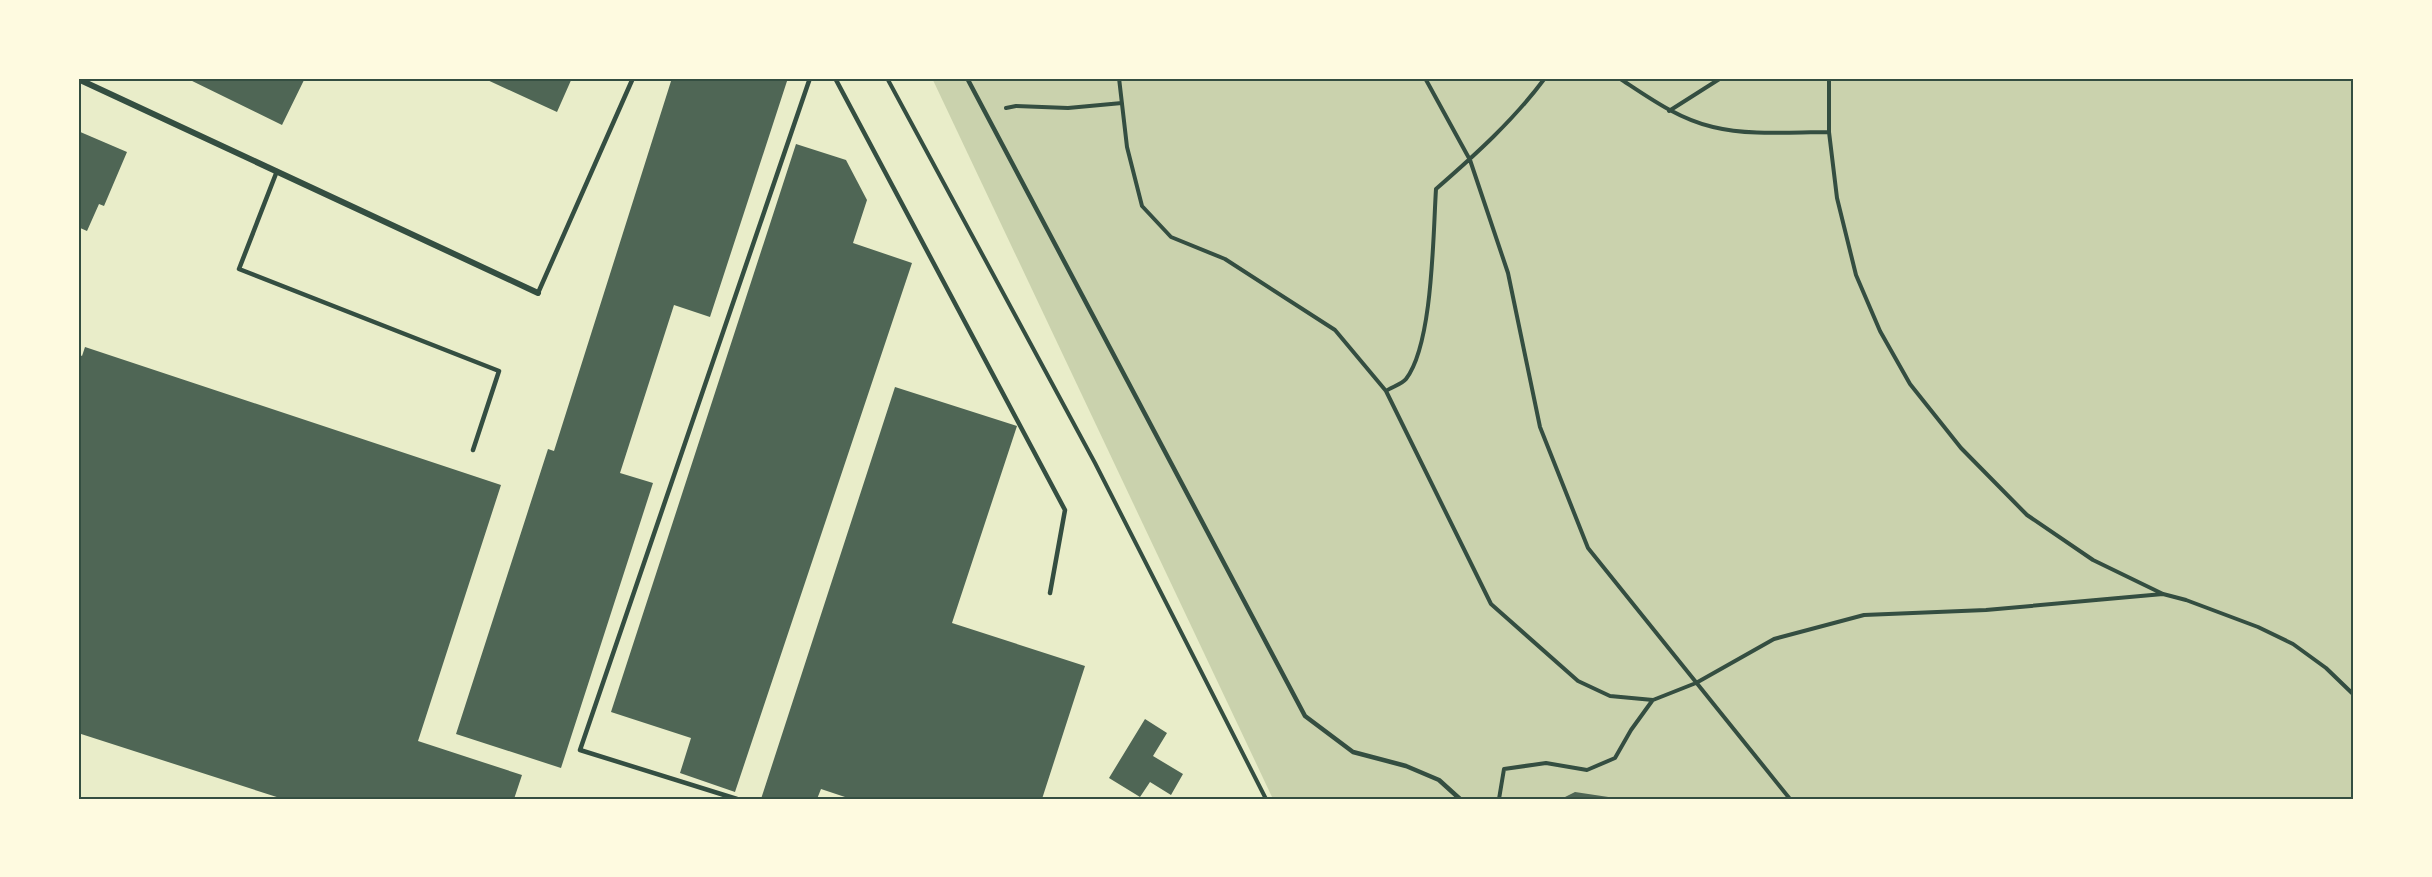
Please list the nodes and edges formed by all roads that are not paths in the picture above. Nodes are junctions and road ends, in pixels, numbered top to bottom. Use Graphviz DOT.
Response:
graph roads {
  1 [pos="633,78"];
  2 [pos="810,78"];
  3 [pos="835,78"];
  4 [pos="967,78"];
  5 [pos="78,79"];
  6 [pos="277,171"];
  7 [pos="538,293"];
  8 [pos="473,450"];
  9 [pos="1050,593"];
  10 [pos="737,799"];
  11 [pos="1460,799"];
  1 -- 7 [label="lane"];
  2 -- 10 [label="lane"];
  3 -- 9 [label="lane"];
  4 -- 11 [label="lane"];
  5 -- 6 [label="street"];
  6 -- 7 [label="street"];
  6 -- 8 [label="lane"];
}
